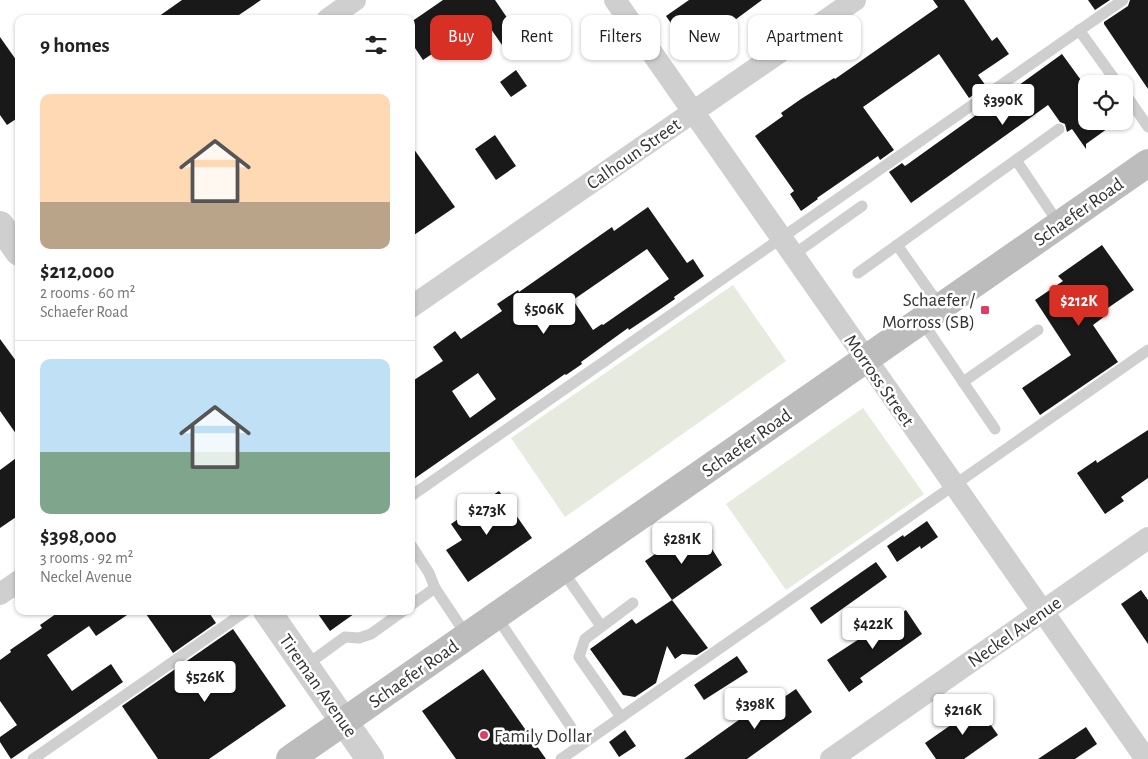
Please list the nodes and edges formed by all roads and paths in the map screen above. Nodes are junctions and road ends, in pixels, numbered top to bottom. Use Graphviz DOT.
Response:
graph roads {
  1 [pos="356,0"];
  2 [pos="615,0"];
  3 [pos="855,0"];
  4 [pos="1123,0"];
  5 [pos="334,15"];
  6 [pos="1080,30"];
  7 [pos="1112,75"];
  8 [pos="1133,105"];
  9 [pos="693,112"];
  10 [pos="1148,127"];
  11 [pos="1060,129"];
  12 [pos="1016,160"];
  13 [pos="1148,162"];
  14 [pos="862,206"];
  15 [pos="1059,224"];
  16 [pos="897,244"];
  17 [pos="787,247"];
  18 [pos="858,273"];
  19 [pos="415,304"];
  20 [pos="931,313"];
  21 [pos="1038,330"];
  22 [pos="1148,350"];
  23 [pos="866,358"];
  24 [pos="963,382"];
  25 [pos="995,429"];
  26 [pos="954,485"];
  27 [pos="415,493"];
  28 [pos="1148,538"];
  29 [pos="415,551"];
  30 [pos="562,570"];
  31 [pos="15,584"];
  32 [pos="435,588"];
  33 [pos="0,594"];
  34 [pos="415,602"];
  35 [pos="633,604"];
  36 [pos="1042,612"];
  37 [pos="240,615"];
  38 [pos="270,615"];
  39 [pos="397,615"];
  40 [pos="496,616"];
  41 [pos="601,626"];
  42 [pos="467,636"];
  43 [pos="305,666"];
  44 [pos="622,717"];
  45 [pos="344,722"];
  46 [pos="571,727"];
  47 [pos="32,759"];
  48 [pos="290,759"];
  49 [pos="370,759"];
  50 [pos="561,759"];
  51 [pos="831,759"];
  52 [pos="1146,759"];
  1 -- 5 [label="street"];
  2 -- 9 [label="street, Morross Street"];
  3 -- 9 [label="street, Calhoun Street"];
  4 -- 6 [label="lane"];
  6 -- 7 [label="lane"];
  6 -- 17 [label="lane"];
  8 -- 10 [label="lane"];
  9 -- 17 [label="street, Morross Street"];
  9 -- 19 [label="street, Calhoun Street"];
  11 -- 12 [label="lane"];
  12 -- 15 [label="lane"];
  12 -- 16 [label="lane"];
  13 -- 15 [label="main road, Schaefer Road"];
  14 -- 17 [label="lane"];
  15 -- 20 [label="main road, Schaefer Road"];
  16 -- 18 [label="lane"];
  16 -- 20 [label="lane"];
  17 -- 23 [label="street, Morross Street"];
  17 -- 27 [label="lane"];
  20 -- 23 [label="main road, Schaefer Road"];
  20 -- 24 [label="lane"];
  21 -- 24 [label="lane"];
  22 -- 26 [label="lane"];
  23 -- 26 [label="street, Morross Street"];
  23 -- 30 [label="main road, Schaefer Road"];
  24 -- 25 [label="lane"];
  26 -- 36 [label="street, Morross Street"];
  26 -- 44 [label="lane"];
  28 -- 36 [label="street, Neckel Avenue"];
  29 -- 32 [label="lane"];
  30 -- 40 [label="main road, Schaefer Road"];
  30 -- 41 [label="lane"];
  31 -- 33 [label="street"];
  32 -- 34 [label="lane"];
  32 -- 42 [label="lane"];
  35 -- 41 [label="lane"];
  36 -- 51 [label="street, Neckel Avenue"];
  36 -- 52 [label="street, Morross Street"];
  37 -- 47 [label="lane"];
  38 -- 43 [label="street, Tireman Avenue"];
  39 -- 43 [label="lane"];
  40 -- 42 [label="main road, Schaefer Road"];
  40 -- 46 [label="lane"];
  41 -- 44 [label="lane"];
  42 -- 45 [label="main road, Schaefer Road"];
  43 -- 45 [label="street, Tireman Avenue"];
  44 -- 50 [label="lane"];
  45 -- 48 [label="main road, Schaefer Road"];
  45 -- 49 [label="street, Tireman Avenue"];
}
